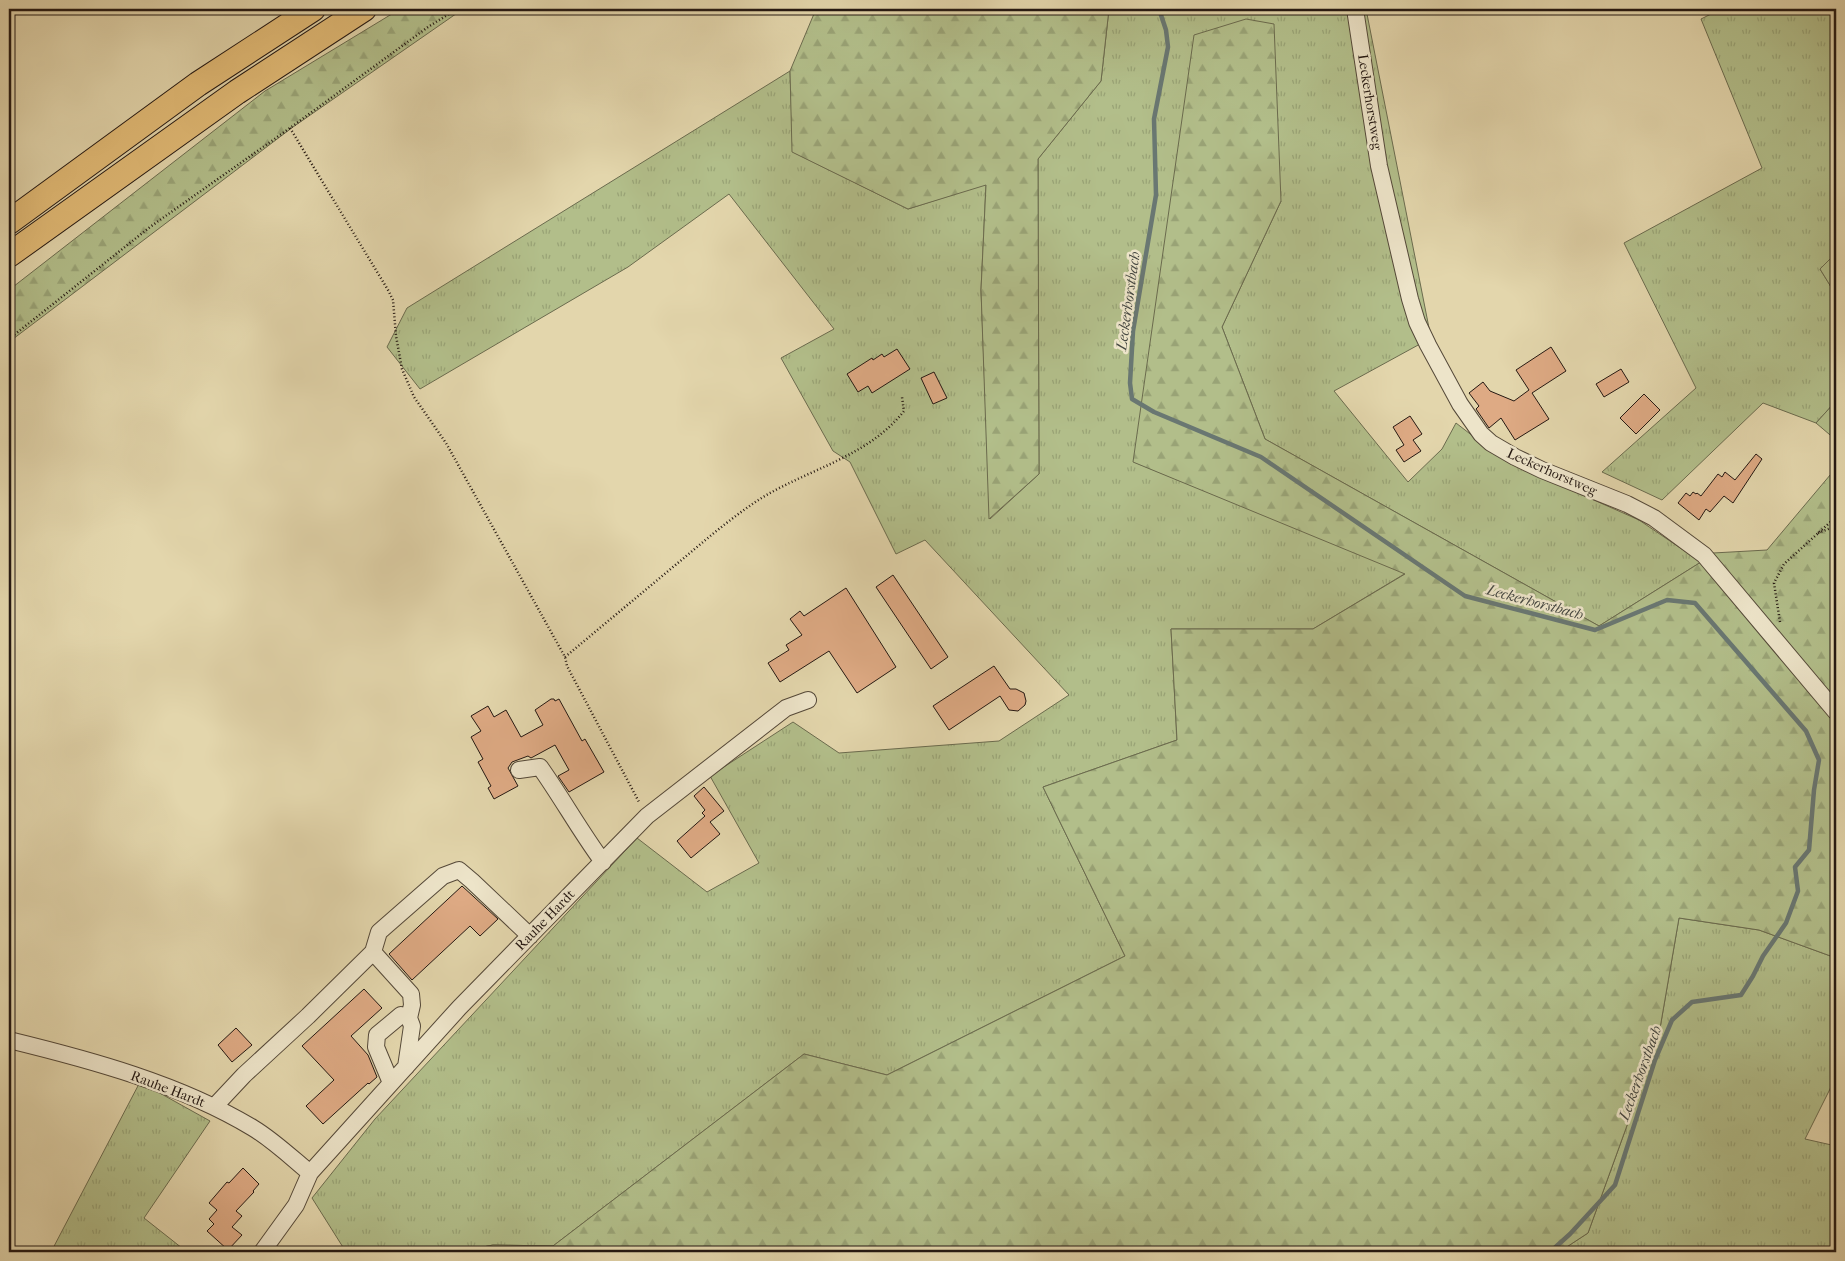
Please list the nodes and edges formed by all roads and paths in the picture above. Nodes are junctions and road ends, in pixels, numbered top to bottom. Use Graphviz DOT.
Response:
graph roads {
  1 [pos="314,9"];
  2 [pos="364,9"];
  3 [pos="457,9"];
  4 [pos="1355,9"];
  5 [pos="290,128"];
  6 [pos="9,222"];
  7 [pos="9,255"];
  8 [pos="9,339"];
  9 [pos="902,397"];
  10 [pos="1836,516"];
  11 [pos="1836,526"];
  12 [pos="1817,534"];
  13 [pos="1785,650"];
  14 [pos="565,658"];
  15 [pos="808,700"];
  16 [pos="1836,712"];
  17 [pos="519,770"];
  18 [pos="647,816"];
  19 [pos="602,862"];
  20 [pos="530,936"];
  21 [pos="373,952"];
  22 [pos="409,1018"];
  23 [pos="9,1040"];
  24 [pos="406,1067"];
  25 [pos="391,1083"];
  26 [pos="214,1107"];
  27 [pos="310,1173"];
  28 [pos="262,1252"];
  1 -- 6 [label="highway"];
  2 -- 7 [label="highway"];
  3 -- 5 [label="path"];
  4 -- 13 [label="street, Leckerhorstweg"];
  5 -- 8 [label="path"];
  5 -- 14 [label="path"];
  9 -- 14 [label="path"];
  10 -- 12 [label="path"];
  11 -- 12 [label="path"];
  12 -- 13 [label="path"];
  13 -- 16 [label="street, Leckerhorstweg"];
  14 -- 18 [label="path"];
  15 -- 18 [label="street, Rauhe Hardt"];
  17 -- 19 [label="street"];
  18 -- 19 [label="street, Rauhe Hardt"];
  19 -- 20 [label="street, Rauhe Hardt"];
  20 -- 21 [label="street"];
  20 -- 24 [label="street, Rauhe Hardt"];
  21 -- 22 [label="street"];
  21 -- 26 [label="street"];
  22 -- 24 [label="street"];
  22 -- 25 [label="street"];
  23 -- 26 [label="street, Rauhe Hardt"];
  24 -- 25 [label="street, Rauhe Hardt"];
  25 -- 27 [label="street, Rauhe Hardt"];
  26 -- 27 [label="street, Rauhe Hardt"];
  27 -- 28 [label="street, Rauhe Hardt"];
}
